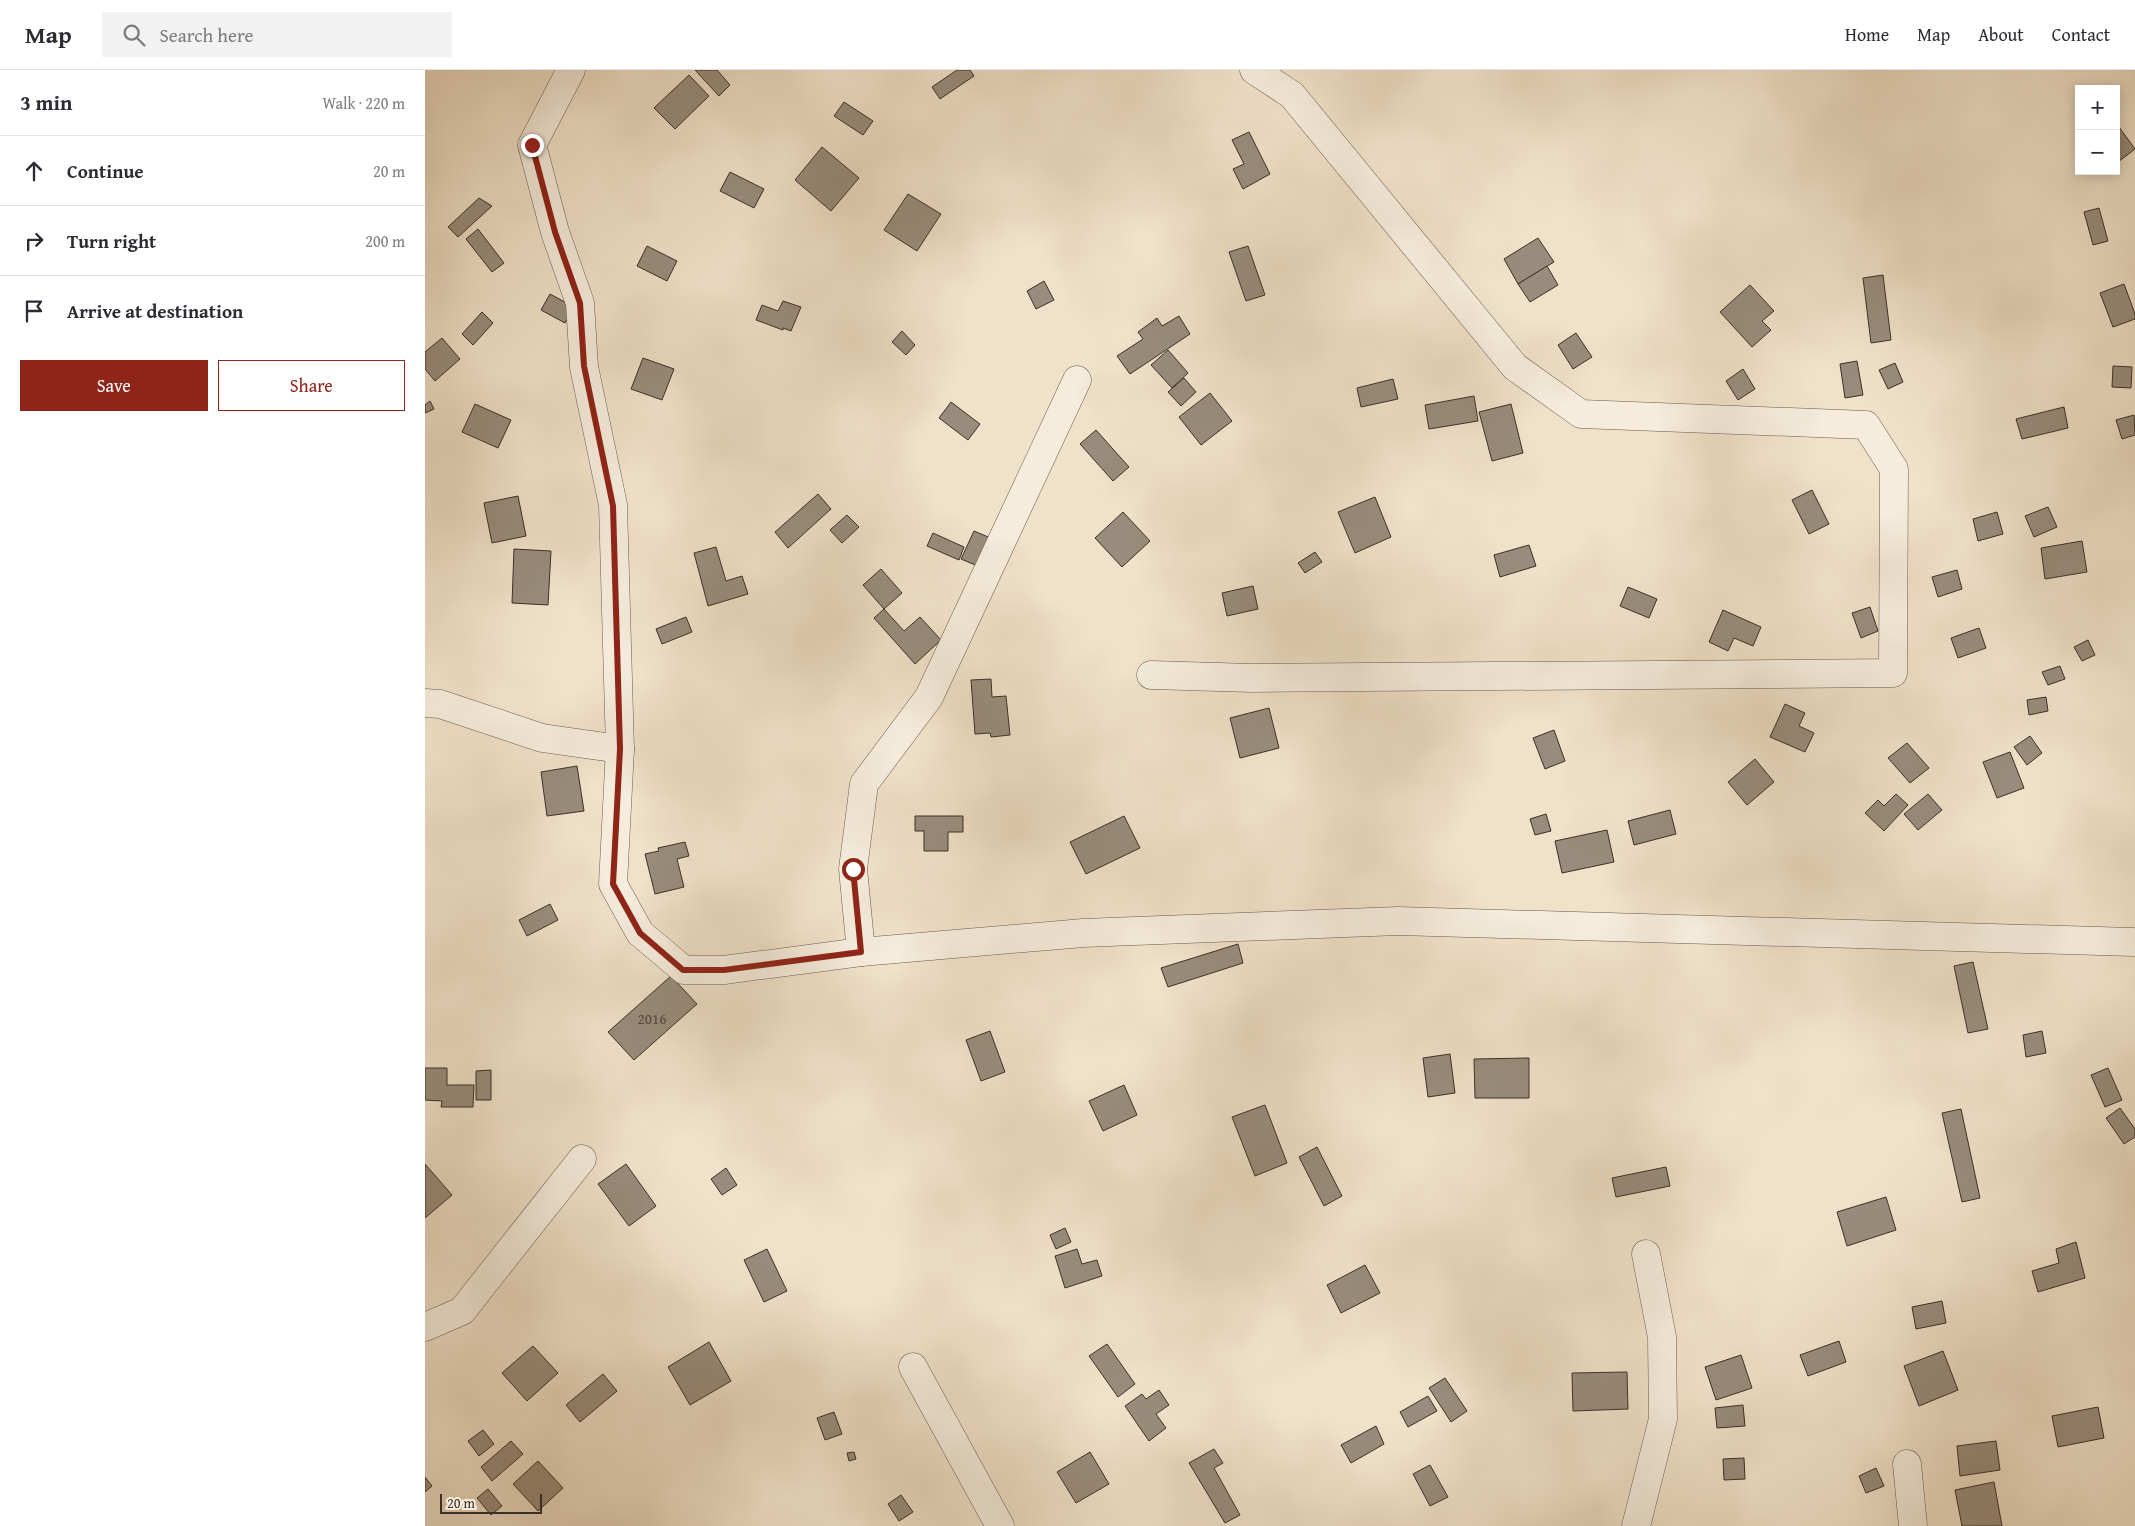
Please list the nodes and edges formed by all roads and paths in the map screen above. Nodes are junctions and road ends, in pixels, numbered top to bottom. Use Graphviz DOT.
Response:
graph roads {
  1 [pos="571,70"];
  2 [pos="1254,70"];
  3 [pos="1077,380"];
  4 [pos="1151,675"];
  5 [pos="425,704"];
  6 [pos="620,749"];
  7 [pos="2133,942"];
  8 [pos="861,952"];
  9 [pos="582,1159"];
  10 [pos="1646,1254"];
  11 [pos="425,1327"];
  12 [pos="913,1367"];
  13 [pos="1907,1464"];
  14 [pos="1000,1526"];
  15 [pos="1636,1526"];
  16 [pos="1913,1526"];
  1 -- 6 [label="street"];
  2 -- 4 [label="street"];
  3 -- 8 [label="street"];
  5 -- 6 [label="street"];
  6 -- 8 [label="street"];
  7 -- 8 [label="street"];
  9 -- 11 [label="street"];
  10 -- 15 [label="street"];
  12 -- 14 [label="street"];
  13 -- 16 [label="street"];
}
